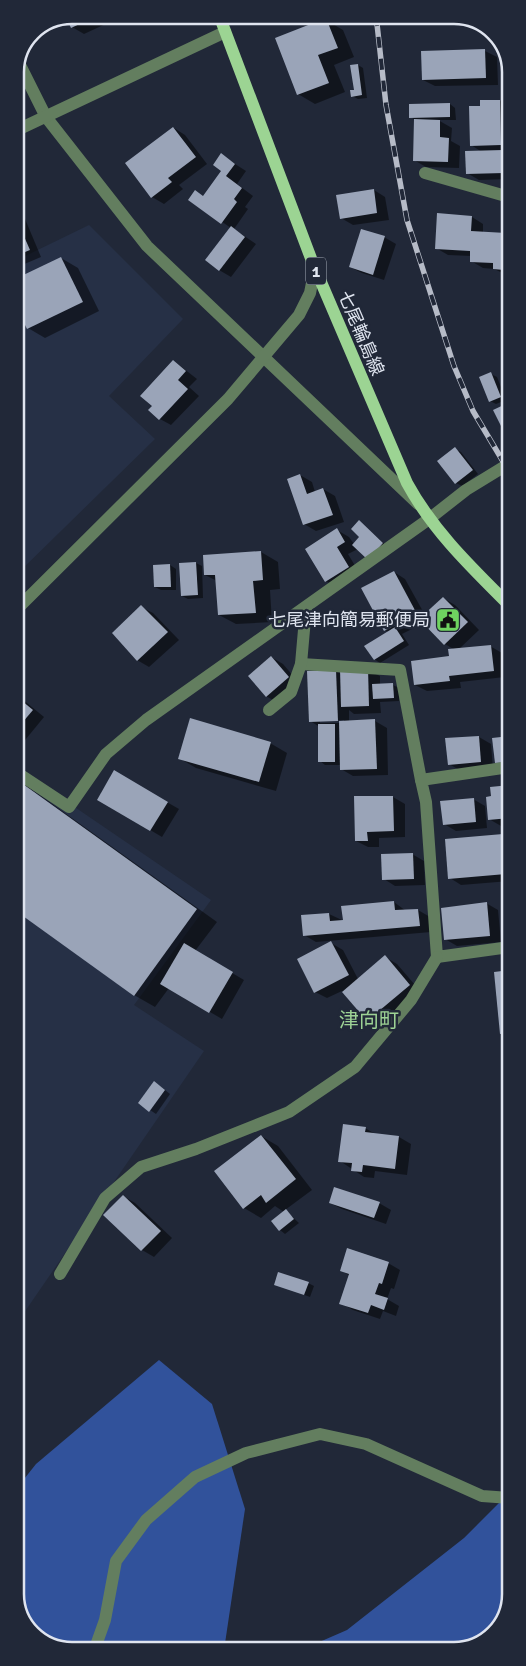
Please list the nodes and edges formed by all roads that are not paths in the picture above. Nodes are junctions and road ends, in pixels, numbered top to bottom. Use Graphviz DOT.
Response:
graph roads {
  1 [pos="223,24"];
  2 [pos="225,32"];
  3 [pos="24,73"];
  4 [pos="46,117"];
  5 [pos="24,127"];
  6 [pos="425,173"];
  7 [pos="502,195"];
  8 [pos="315,268"];
  9 [pos="264,357"];
  10 [pos="502,468"];
  11 [pos="419,505"];
  12 [pos="429,519"];
  13 [pos="502,598"];
  14 [pos="24,602"];
  15 [pos="306,607"];
  16 [pos="301,664"];
  17 [pos="269,710"];
  18 [pos="502,768"];
  19 [pos="24,777"];
  20 [pos="422,780"];
  21 [pos="502,948"];
  22 [pos="436,957"];
  23 [pos="60,1274"];
  24 [pos="502,1497"];
  25 [pos="97,1642"];
  1 -- 2 [label="main road, 七尾輪島線 / 1"];
  2 -- 4 [label="street"];
  2 -- 8 [label="main road, 七尾輪島線 / 1"];
  3 -- 4 [label="street"];
  4 -- 5 [label="street"];
  4 -- 9 [label="street"];
  6 -- 7 [label="street"];
  8 -- 9 [label="street"];
  8 -- 11 [label="main road, 七尾輪島線 / 1"];
  9 -- 11 [label="street"];
  9 -- 14 [label="street"];
  10 -- 12 [label="street"];
  11 -- 12 [label="main road, 七尾輪島線 / 1"];
  12 -- 13 [label="main road, 七尾輪島線 / 1"];
  12 -- 15 [label="street"];
  15 -- 16 [label="street"];
  15 -- 19 [label="street"];
  16 -- 17 [label="street"];
  16 -- 20 [label="street"];
  18 -- 20 [label="street"];
  20 -- 22 [label="street"];
  21 -- 22 [label="street"];
  22 -- 23 [label="street"];
  24 -- 25 [label="street"];
}
